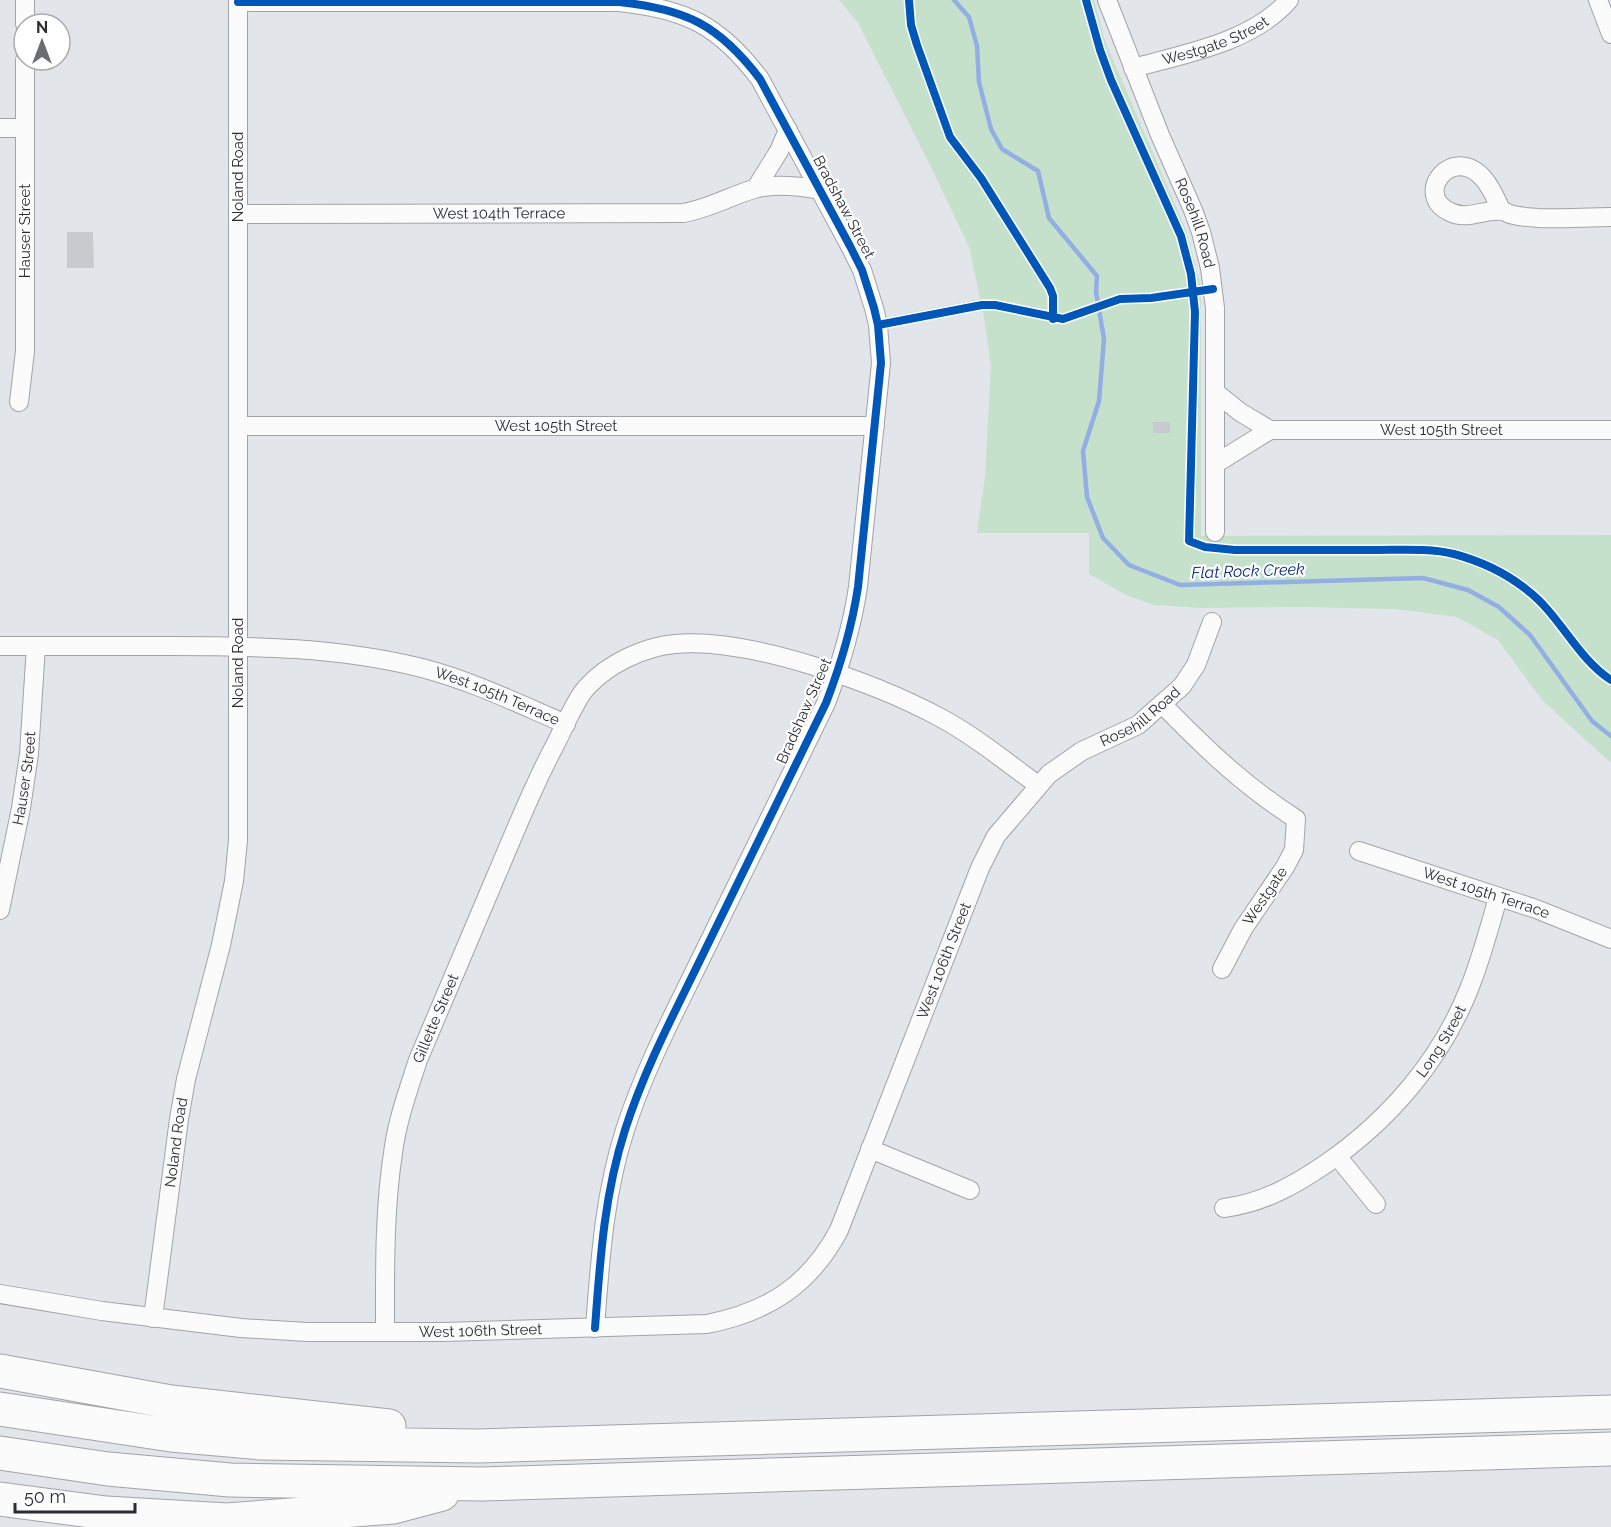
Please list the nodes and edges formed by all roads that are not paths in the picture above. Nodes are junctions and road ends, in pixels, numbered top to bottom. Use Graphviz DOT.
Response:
graph roads {
  1 [pos="1107,0"];
  2 [pos="1289,0"];
  3 [pos="1598,0"];
  4 [pos="238,1"];
  5 [pos="1611,34"];
  6 [pos="1133,68"];
  7 [pos="25,72"];
  8 [pos="0,128"];
  9 [pos="25,128"];
  10 [pos="788,130"];
  11 [pos="756,188"];
  12 [pos="820,190"];
  13 [pos="1501,210"];
  14 [pos="238,214"];
  15 [pos="1611,217"];
  16 [pos="1215,392"];
  17 [pos="19,402"];
  18 [pos="238,426"];
  19 [pos="875,426"];
  20 [pos="1270,430"];
  21 [pos="1611,430"];
  22 [pos="1215,464"];
  23 [pos="1215,532"];
  24 [pos="1212,622"];
  25 [pos="0,646"];
  26 [pos="36,646"];
  27 [pos="238,646"];
  28 [pos="837,675"];
  29 [pos="1162,704"];
  30 [pos="566,724"];
  31 [pos="1038,785"];
  32 [pos="1359,851"];
  33 [pos="1498,898"];
  34 [pos="0,910"];
  35 [pos="1611,939"];
  36 [pos="1222,969"];
  37 [pos="870,1149"];
  38 [pos="1337,1156"];
  39 [pos="970,1190"];
  40 [pos="1376,1204"];
  41 [pos="1224,1208"];
  42 [pos="0,1294"];
  43 [pos="153,1318"];
  44 [pos="596,1328"];
  45 [pos="385,1332"];
  46 [pos="0,1371"];
  47 [pos="0,1409"];
  48 [pos="1611,1412"];
  49 [pos="478,1446"];
  50 [pos="1611,1449"];
  51 [pos="0,1453"];
  52 [pos="482,1484"];
  53 [pos="0,1499"];
  1 -- 6 [label="street, Rosehill Road"];
  2 -- 6 [label="street, Westgate Street"];
  3 -- 5 [label="street"];
  4 -- 10 [label="street, Bradshaw Street"];
  4 -- 14 [label="street, Noland Road"];
  6 -- 16 [label="street, Rosehill Road"];
  7 -- 9 [label="street, Hauser Street"];
  8 -- 9 [label="street"];
  9 -- 17 [label="street, Hauser Street"];
  10 -- 11 [label="street"];
  10 -- 12 [label="street, Bradshaw Street"];
  11 -- 12 [label="street, West 104th Terrace"];
  11 -- 14 [label="street, West 104th Terrace"];
  12 -- 19 [label="street, Bradshaw Street"];
  13 -- 15 [label="street"];
  14 -- 18 [label="street, Noland Road"];
  16 -- 20 [label="street"];
  16 -- 22 [label="street, Rosehill Road"];
  18 -- 19 [label="street, West 105th Street"];
  18 -- 27 [label="street, Noland Road"];
  19 -- 28 [label="street, Bradshaw Street"];
  20 -- 21 [label="street, West 105th Street"];
  20 -- 22 [label="street"];
  22 -- 23 [label="street, Rosehill Road"];
  24 -- 29 [label="street, Rosehill Road"];
  25 -- 26 [label="street, West 105th Terrace"];
  26 -- 27 [label="street, West 105th Terrace"];
  26 -- 34 [label="street, Hauser Street"];
  27 -- 30 [label="street, West 105th Terrace"];
  27 -- 43 [label="street, Noland Road"];
  28 -- 30 [label="street, West 105th Terrace"];
  28 -- 31 [label="street, West 105th Terrace"];
  28 -- 44 [label="street, Bradshaw Street"];
  29 -- 31 [label="street, Rosehill Road"];
  29 -- 36 [label="street, Westgate"];
  30 -- 45 [label="street, Gillette Street"];
  31 -- 37 [label="street, West 106th Street"];
  32 -- 33 [label="street, West 105th Terrace"];
  33 -- 35 [label="street, West 105th Terrace"];
  33 -- 38 [label="street, Long Street"];
  37 -- 39 [label="street"];
  37 -- 44 [label="street, West 106th Street"];
  38 -- 40 [label="street"];
  38 -- 41 [label="street, Long Street"];
  42 -- 43 [label="street, West 106th Street"];
  43 -- 45 [label="street, West 106th Street"];
  44 -- 45 [label="street, West 106th Street"];
  46 -- 49 [label="highway"];
  47 -- 49 [label="highway"];
  48 -- 49 [label="highway"];
  50 -- 52 [label="highway"];
  51 -- 52 [label="highway"];
  52 -- 53 [label="highway"];
}
